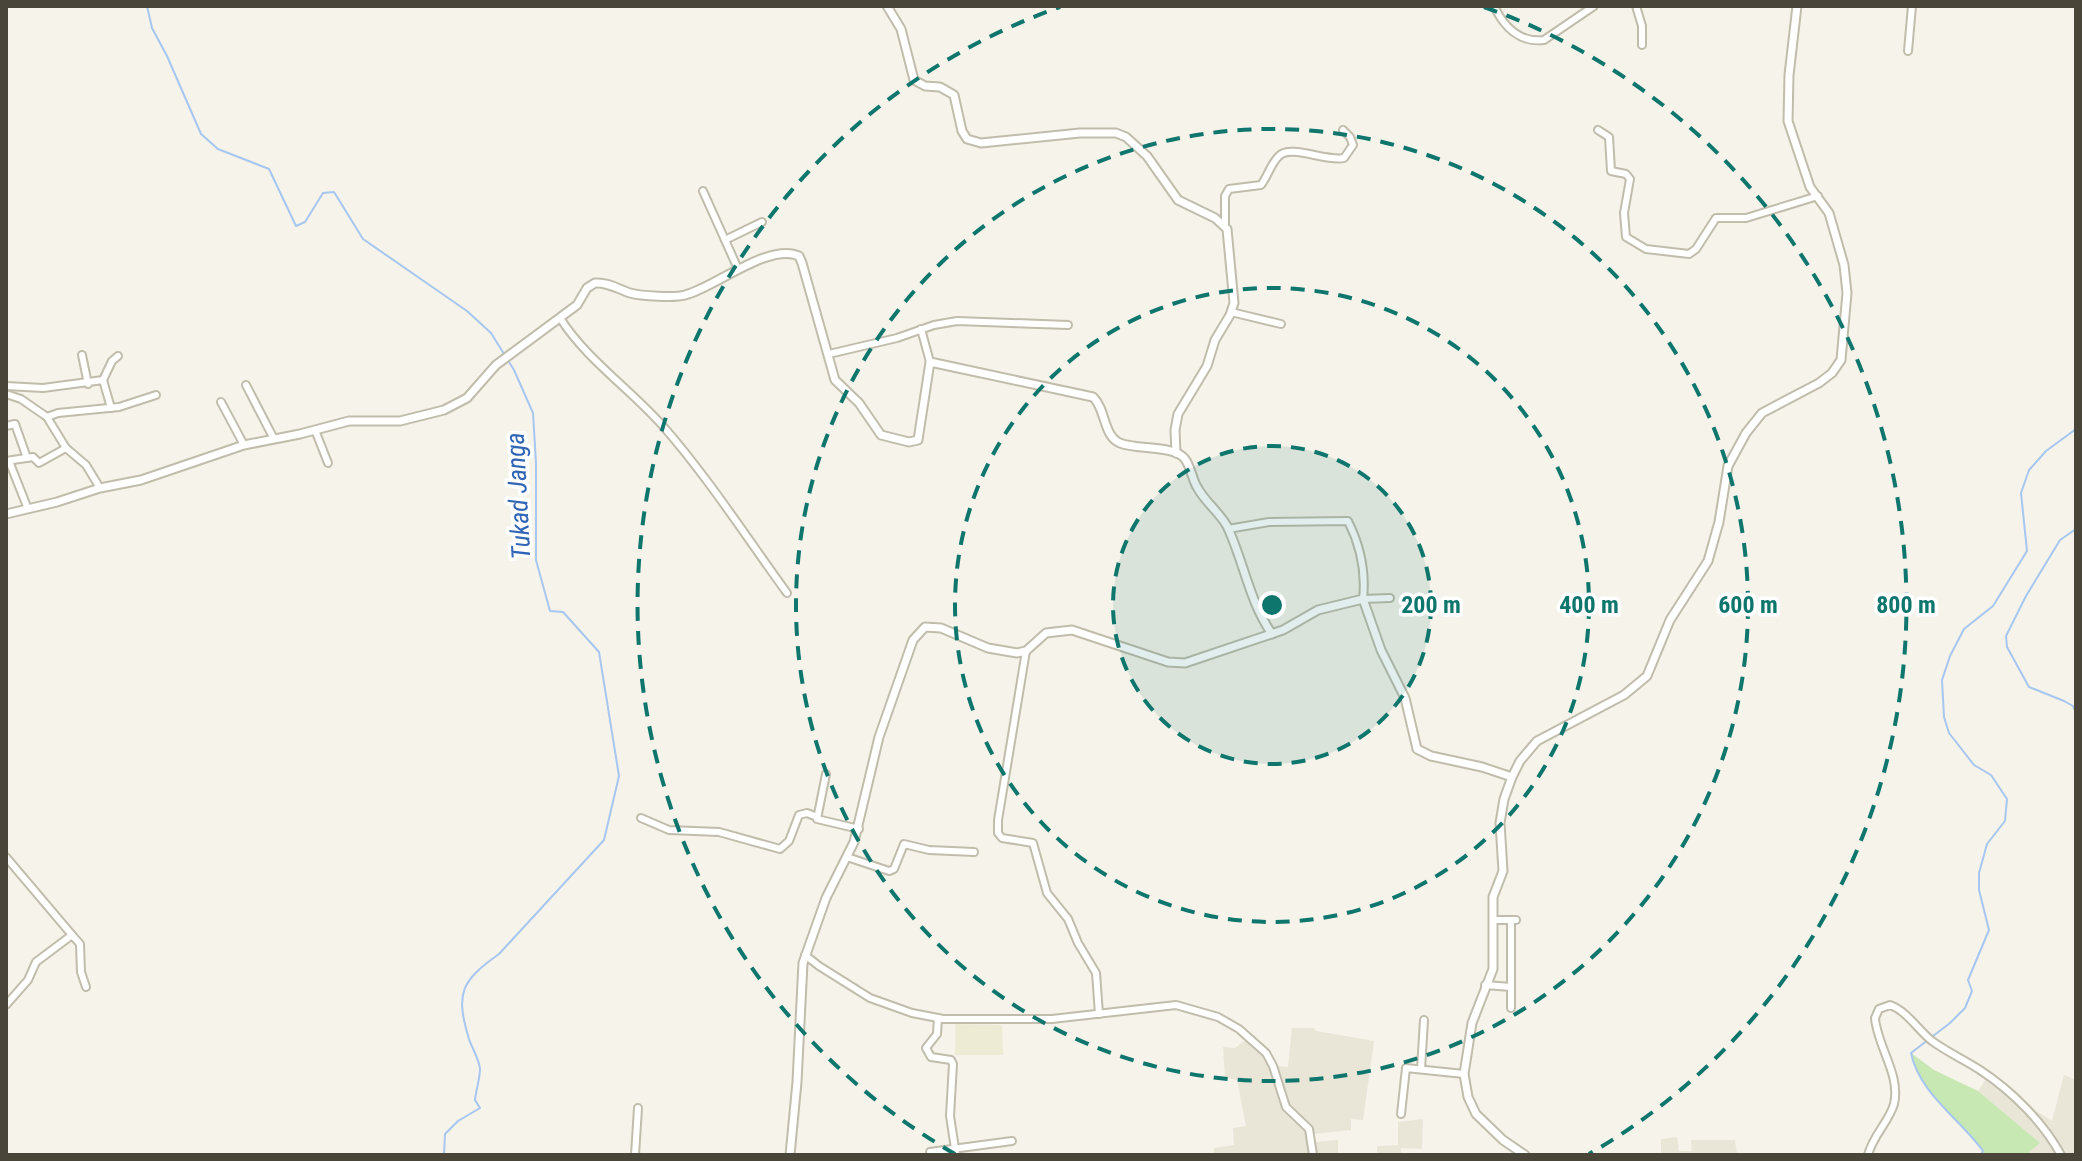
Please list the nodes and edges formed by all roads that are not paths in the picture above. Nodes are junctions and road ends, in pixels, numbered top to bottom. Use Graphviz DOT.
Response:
graph roads {
  1 [pos="887,6"];
  2 [pos="1494,6"];
  3 [pos="1594,6"];
  4 [pos="1636,6"];
  5 [pos="1797,6"];
  6 [pos="1912,6"];
  7 [pos="1642,45"];
  8 [pos="1908,51"];
  9 [pos="1343,130"];
  10 [pos="1598,130"];
  11 [pos="703,191"];
  12 [pos="1818,196"];
  13 [pos="762,222"];
  14 [pos="1225,226"];
  15 [pos="725,240"];
  16 [pos="738,269"];
  17 [pos="1231,312"];
  18 [pos="560,318"];
  19 [pos="1281,324"];
  20 [pos="1068,325"];
  21 [pos="921,329"];
  22 [pos="829,354"];
  23 [pos="82,355"];
  24 [pos="118,356"];
  25 [pos="930,362"];
  26 [pos="103,380"];
  27 [pos="88,384"];
  28 [pos="246,385"];
  29 [pos="6,386"];
  30 [pos="6,394"];
  31 [pos="156,395"];
  32 [pos="221,402"];
  33 [pos="111,408"];
  34 [pos="47,417"];
  35 [pos="6,426"];
  36 [pos="315,430"];
  37 [pos="274,439"];
  38 [pos="244,445"];
  39 [pos="66,448"];
  40 [pos="1176,453"];
  41 [pos="27,458"];
  42 [pos="7,461"];
  43 [pos="328,463"];
  44 [pos="100,488"];
  45 [pos="28,509"];
  46 [pos="6,514"];
  47 [pos="1228,529"];
  48 [pos="787,593"];
  49 [pos="1390,598"];
  50 [pos="1363,599"];
  51 [pos="1272,634"];
  52 [pos="1026,651"];
  53 [pos="826,774"];
  54 [pos="1512,777"];
  55 [pos="817,817"];
  56 [pos="641,818"];
  57 [pos="859,829"];
  58 [pos="974,852"];
  59 [pos="6,857"];
  60 [pos="847,857"];
  61 [pos="1494,920"];
  62 [pos="72,935"];
  63 [pos="805,955"];
  64 [pos="1485,985"];
  65 [pos="86,987"];
  66 [pos="1511,987"];
  67 [pos="6,1005"];
  68 [pos="1511,1008"];
  69 [pos="1099,1014"];
  70 [pos="938,1018"];
  71 [pos="1424,1020"];
  72 [pos="1421,1069"];
  73 [pos="1464,1074"];
  74 [pos="638,1108"];
  75 [pos="1401,1114"];
  76 [pos="1012,1141"];
  77 [pos="930,1152"];
  78 [pos="956,1152"];
  79 [pos="635,1155"];
  80 [pos="790,1155"];
  81 [pos="1313,1155"];
  82 [pos="1525,1155"];
  83 [pos="1868,1155"];
  84 [pos="2061,1155"];
  1 -- 14 [label="street"];
  2 -- 3 [label="street"];
  4 -- 7 [label="street"];
  5 -- 12 [label="street"];
  6 -- 8 [label="street"];
  9 -- 14 [label="street"];
  10 -- 12 [label="street"];
  11 -- 15 [label="street"];
  12 -- 54 [label="street"];
  13 -- 15 [label="street"];
  14 -- 17 [label="street"];
  15 -- 16 [label="street"];
  16 -- 18 [label="street"];
  16 -- 22 [label="street"];
  17 -- 19 [label="street"];
  17 -- 40 [label="street"];
  18 -- 36 [label="street"];
  18 -- 48 [label="street"];
  20 -- 21 [label="street"];
  21 -- 22 [label="street"];
  21 -- 25 [label="street"];
  22 -- 25 [label="street"];
  23 -- 27 [label="street"];
  24 -- 26 [label="street"];
  25 -- 40 [label="street"];
  26 -- 27 [label="street"];
  26 -- 33 [label="street"];
  27 -- 29 [label="street"];
  28 -- 37 [label="street"];
  30 -- 34 [label="street"];
  31 -- 33 [label="street"];
  32 -- 38 [label="street"];
  33 -- 34 [label="street"];
  34 -- 39 [label="street"];
  35 -- 41 [label="street"];
  36 -- 37 [label="street"];
  36 -- 43 [label="street"];
  37 -- 38 [label="street"];
  38 -- 44 [label="street"];
  39 -- 41 [label="street"];
  39 -- 44 [label="street"];
  40 -- 47 [label="street"];
  41 -- 42 [label="street"];
  42 -- 45 [label="street"];
  44 -- 45 [label="street"];
  45 -- 46 [label="street"];
  47 -- 50 [label="street"];
  47 -- 51 [label="street"];
  49 -- 50 [label="street"];
  50 -- 51 [label="street"];
  50 -- 54 [label="street"];
  51 -- 52 [label="street"];
  52 -- 57 [label="street"];
  52 -- 69 [label="street"];
  53 -- 55 [label="street"];
  54 -- 61 [label="street"];
  55 -- 56 [label="street"];
  55 -- 57 [label="street"];
  57 -- 60 [label="street"];
  58 -- 60 [label="street"];
  59 -- 62 [label="street"];
  60 -- 63 [label="street"];
  61 -- 64 [label="street"];
  61 -- 66 [label="street"];
  62 -- 65 [label="street"];
  62 -- 67 [label="street"];
  63 -- 70 [label="street"];
  63 -- 80 [label="street"];
  64 -- 66 [label="street"];
  64 -- 73 [label="street"];
  66 -- 68 [label="street"];
  69 -- 70 [label="street"];
  69 -- 81 [label="street"];
  70 -- 78 [label="street"];
  71 -- 72 [label="street"];
  72 -- 73 [label="street"];
  72 -- 75 [label="street"];
  73 -- 82 [label="street"];
  74 -- 79 [label="street"];
  76 -- 78 [label="street"];
  77 -- 78 [label="street"];
  83 -- 84 [label="street"];
}
